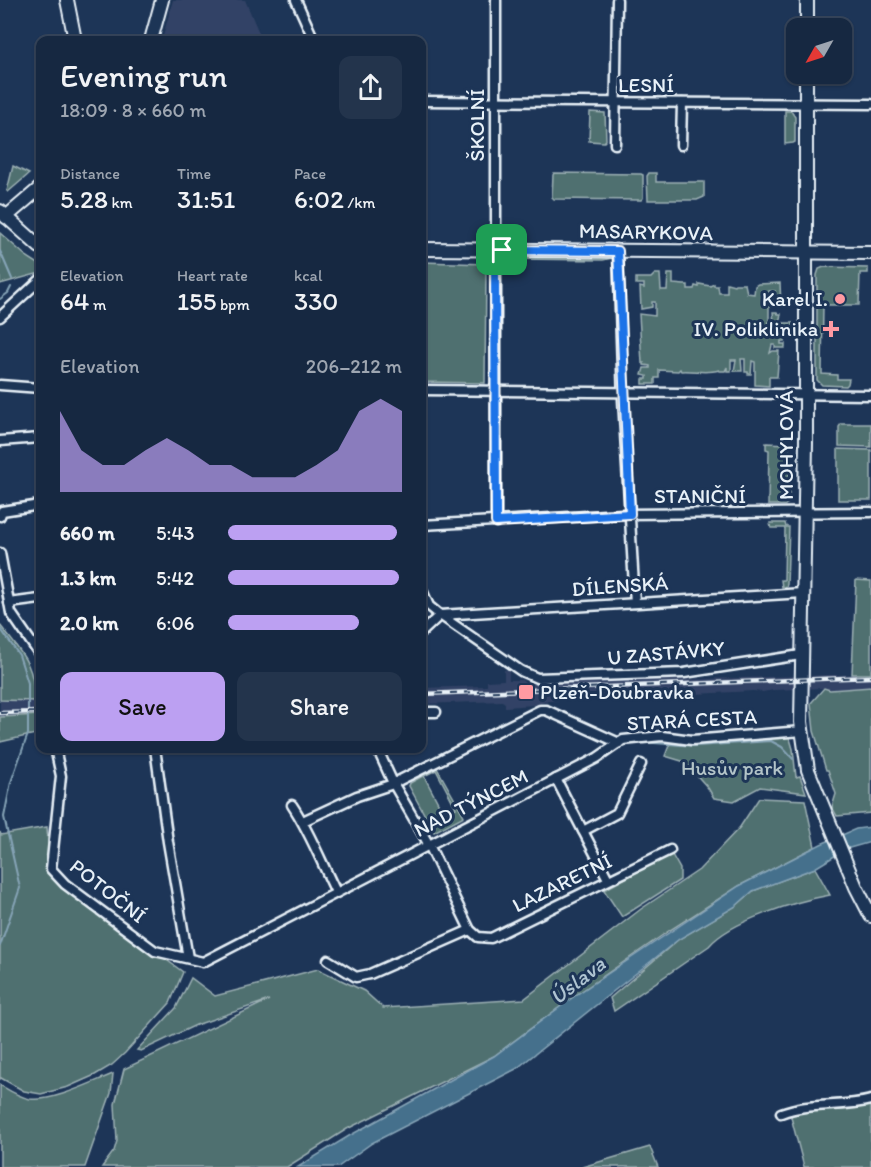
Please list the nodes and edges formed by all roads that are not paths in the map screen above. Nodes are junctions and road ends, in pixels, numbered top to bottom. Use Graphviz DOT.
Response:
graph roads {
  1 [pos="67,0"];
  2 [pos="162,0"];
  3 [pos="296,0"];
  4 [pos="496,0"];
  5 [pos="618,0"];
  6 [pos="807,0"];
  7 [pos="807,18"];
  8 [pos="74,36"];
  9 [pos="152,36"];
  10 [pos="312,36"];
  11 [pos="806,84"];
  12 [pos="426,101"];
  13 [pos="616,102"];
  14 [pos="495,103"];
  15 [pos="682,103"];
  16 [pos="806,103"];
  17 [pos="871,104"];
  18 [pos="615,144"];
  19 [pos="681,146"];
  20 [pos="36,191"];
  21 [pos="3,214"];
  22 [pos="36,243"];
  23 [pos="426,249"];
  24 [pos="495,250"];
  25 [pos="618,251"];
  26 [pos="806,253"];
  27 [pos="871,253"];
  28 [pos="36,284"];
  29 [pos="0,317"];
  30 [pos="0,385"];
  31 [pos="36,388"];
  32 [pos="495,389"];
  33 [pos="426,390"];
  34 [pos="623,393"];
  35 [pos="806,394"];
  36 [pos="871,395"];
  37 [pos="36,438"];
  38 [pos="0,441"];
  39 [pos="36,507"];
  40 [pos="871,512"];
  41 [pos="805,513"];
  42 [pos="1,514"];
  43 [pos="630,514"];
  44 [pos="496,522"];
  45 [pos="426,525"];
  46 [pos="0,553"];
  47 [pos="803,593"];
  48 [pos="426,599"];
  49 [pos="36,600"];
  50 [pos="9,603"];
  51 [pos="635,603"];
  52 [pos="440,615"];
  53 [pos="426,628"];
  54 [pos="36,649"];
  55 [pos="801,655"];
  56 [pos="436,711"];
  57 [pos="426,712"];
  58 [pos="802,731"];
  59 [pos="620,743"];
  60 [pos="56,753"];
  61 [pos="157,753"];
  62 [pos="379,753"];
  63 [pos="641,764"];
  64 [pos="556,779"];
  65 [pos="393,783"];
  66 [pos="292,805"];
  67 [pos="303,821"];
  68 [pos="583,831"];
  69 [pos="429,846"];
  70 [pos="670,850"];
  71 [pos="608,879"];
  72 [pos="336,892"];
  73 [pos="871,916"];
  74 [pos="470,930"];
  75 [pos="188,958"];
  76 [pos="328,960"];
  77 [pos="871,1100"];
  78 [pos="781,1113"];
  1 -- 8 [label="main road"];
  2 -- 9 [label="main road"];
  3 -- 10 [label="street"];
  4 -- 14 [label="street, ŠKOLNÍ"];
  5 -- 13 [label="street"];
  6 -- 7 [label="main road"];
  11 -- 16 [label="main road, MOHYLOVÁ"];
  12 -- 14 [label="street, LESNÍ"];
  13 -- 14 [label="street, LESNÍ"];
  13 -- 15 [label="street, LESNÍ"];
  13 -- 18 [label="street"];
  14 -- 24 [label="street, ŠKOLNÍ"];
  15 -- 16 [label="street, LESNÍ"];
  15 -- 19 [label="street"];
  16 -- 17 [label="street, LESNÍ"];
  16 -- 26 [label="main road, MOHYLOVÁ"];
  20 -- 21 [label="main road"];
  21 -- 22 [label="main road"];
  23 -- 24 [label="main road, MASARYKOVA"];
  24 -- 25 [label="main road, MASARYKOVA"];
  24 -- 32 [label="street, ŠKOLNÍ"];
  25 -- 26 [label="main road, MASARYKOVA"];
  25 -- 34 [label="street"];
  26 -- 27 [label="main road, MASARYKOVA"];
  26 -- 35 [label="main road, MOHYLOVÁ"];
  28 -- 29 [label="street"];
  30 -- 31 [label="street"];
  32 -- 33 [label="street"];
  32 -- 34 [label="street"];
  32 -- 44 [label="street, ŠKOLNÍ"];
  34 -- 35 [label="street"];
  34 -- 43 [label="street"];
  35 -- 36 [label="street"];
  35 -- 41 [label="main road, MOHYLOVÁ"];
  37 -- 38 [label="street"];
  39 -- 42 [label="street"];
  40 -- 41 [label="street, STANIČNÍ"];
  41 -- 43 [label="street, STANIČNÍ"];
  41 -- 47 [label="main road, MOHYLOVÁ"];
  43 -- 44 [label="street, STANIČNÍ"];
  43 -- 51 [label="street"];
  44 -- 45 [label="street, STANIČNÍ"];
  46 -- 50 [label="street"];
  47 -- 51 [label="street, DÍLENSKÁ"];
  47 -- 55 [label="main road, MOHYLOVÁ"];
  48 -- 52 [label="street"];
  49 -- 50 [label="street"];
  50 -- 54 [label="street"];
  51 -- 52 [label="street, DÍLENSKÁ"];
  52 -- 53 [label="street"];
  52 -- 55 [label="street, U ZASTÁVKY"];
  55 -- 58 [label="main road, MOHYLOVÁ"];
  56 -- 57 [label="street"];
  58 -- 59 [label="street, STARÁ CESTA"];
  58 -- 73 [label="main road, MOHYLOVÁ"];
  59 -- 64 [label="street, NAD TÝNCEM"];
  59 -- 65 [label="street, STARÁ CESTA"];
  60 -- 75 [label="street, POTOČNÍ"];
  61 -- 75 [label="street"];
  62 -- 65 [label="street"];
  63 -- 68 [label="street"];
  64 -- 68 [label="street"];
  64 -- 69 [label="street, NAD TÝNCEM"];
  65 -- 67 [label="street, STARÁ CESTA"];
  65 -- 69 [label="street"];
  66 -- 67 [label="street"];
  67 -- 72 [label="street"];
  68 -- 71 [label="street"];
  69 -- 72 [label="street, NAD TÝNCEM"];
  69 -- 74 [label="street"];
  70 -- 71 [label="street, LAZARETNÍ"];
  71 -- 74 [label="street, LAZARETNÍ"];
  72 -- 75 [label="street, NAD TÝNCEM"];
  74 -- 76 [label="street"];
  77 -- 78 [label="street"];
}
